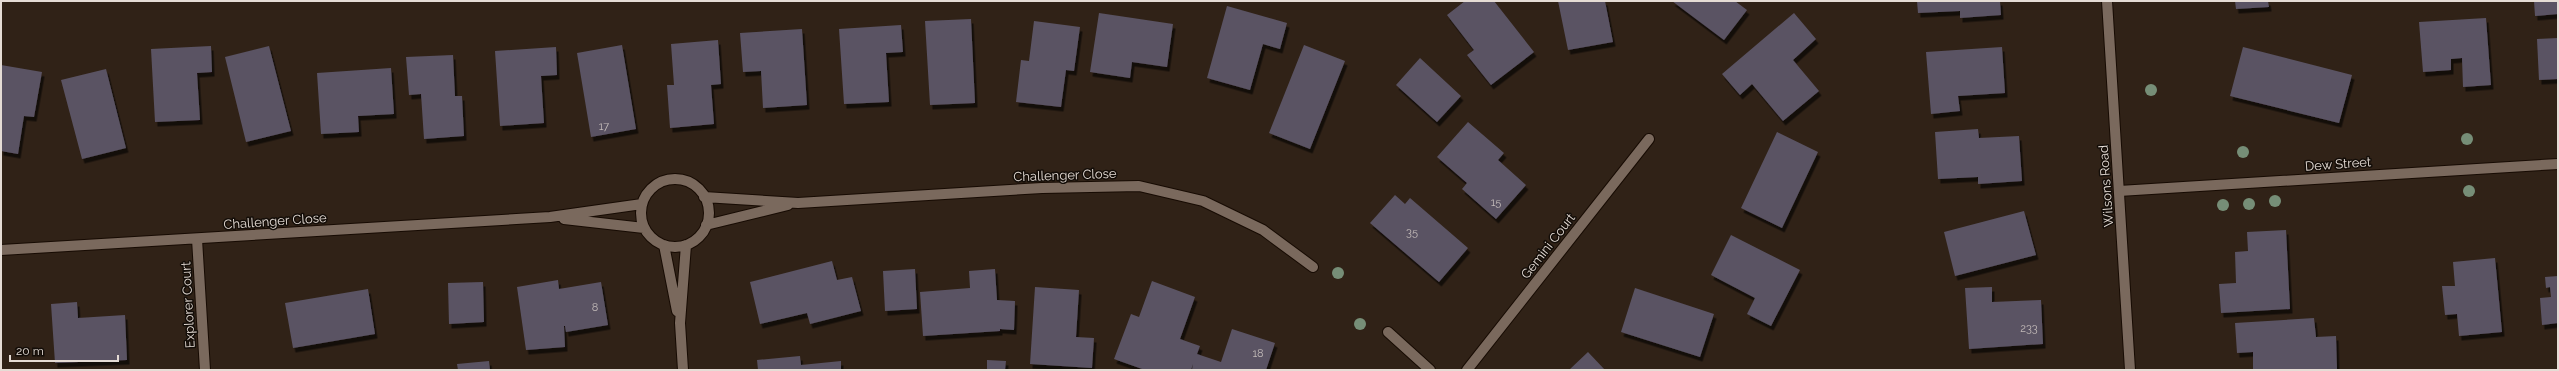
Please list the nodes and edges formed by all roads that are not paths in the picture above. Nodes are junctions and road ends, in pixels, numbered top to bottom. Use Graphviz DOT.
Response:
graph roads {
  1 [pos="2107,1"];
  2 [pos="1649,139"];
  3 [pos="2558,164"];
  4 [pos="2119,191"];
  5 [pos="704,197"];
  6 [pos="798,203"];
  7 [pos="642,204"];
  8 [pos="550,217"];
  9 [pos="706,225"];
  10 [pos="644,228"];
  11 [pos="197,239"];
  12 [pos="664,245"];
  13 [pos="686,245"];
  14 [pos="1,250"];
  15 [pos="1313,267"];
  16 [pos="680,323"];
  17 [pos="1388,332"];
  18 [pos="205,370"];
  19 [pos="683,370"];
  20 [pos="1430,370"];
  21 [pos="1467,370"];
  22 [pos="2130,370"];
  1 -- 4 [label="street, Wilsons Road"];
  2 -- 21 [label="street, Gemini Court"];
  3 -- 4 [label="street, Dew Street"];
  4 -- 22 [label="street, Wilsons Road"];
  5 -- 6 [label="street, Challenger Close"];
  5 -- 7 [label="street"];
  5 -- 9 [label="street"];
  6 -- 9 [label="street, Challenger Close"];
  6 -- 15 [label="street, Challenger Close"];
  7 -- 8 [label="street, Challenger Close"];
  7 -- 10 [label="street"];
  8 -- 10 [label="street, Challenger Close"];
  8 -- 11 [label="street, Challenger Close"];
  9 -- 13 [label="street"];
  10 -- 12 [label="street"];
  11 -- 14 [label="street, Challenger Close"];
  11 -- 18 [label="street, Explorer Court"];
  12 -- 13 [label="street"];
  12 -- 16 [label="street"];
  13 -- 16 [label="street"];
  16 -- 19 [label="street"];
  17 -- 20 [label="street"];
}
